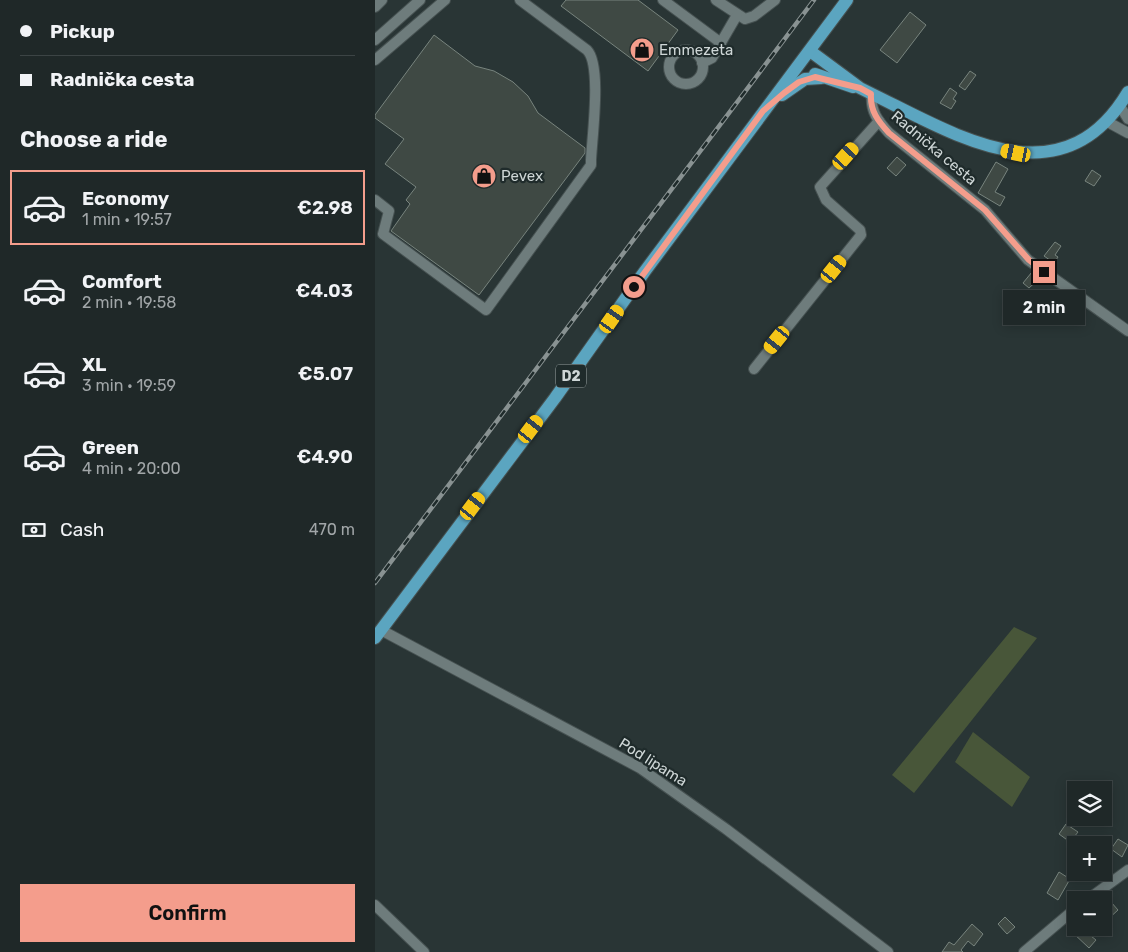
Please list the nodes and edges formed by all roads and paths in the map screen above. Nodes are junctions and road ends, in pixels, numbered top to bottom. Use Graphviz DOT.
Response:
graph roads {
  1 [pos="382,0"];
  2 [pos="420,0"];
  3 [pos="445,0"];
  4 [pos="520,0"];
  5 [pos="663,0"];
  6 [pos="715,0"];
  7 [pos="775,0"];
  8 [pos="847,0"];
  9 [pos="533,4"];
  10 [pos="375,7"];
  11 [pos="737,15"];
  12 [pos="375,40"];
  13 [pos="721,43"];
  14 [pos="807,54"];
  15 [pos="375,60"];
  16 [pos="702,63"];
  17 [pos="821,78"];
  18 [pos="866,91"];
  19 [pos="1128,92"];
  20 [pos="1120,106"];
  21 [pos="763,111"];
  22 [pos="1128,119"];
  23 [pos="879,121"];
  24 [pos="1106,121"];
  25 [pos="1128,133"];
  26 [pos="375,200"];
  27 [pos="1128,331"];
  28 [pos="753,369"];
  29 [pos="378,634"];
  30 [pos="1128,870"];
  31 [pos="1099,891"];
  32 [pos="375,905"];
  33 [pos="1067,916"];
  34 [pos="424,952"];
  35 [pos="888,952"];
  36 [pos="1024,952"];
  1 -- 10 [label="street"];
  2 -- 12 [label="street"];
  3 -- 15 [label="street"];
  4 -- 9 [label="street"];
  5 -- 13 [label="street"];
  6 -- 11 [label="street"];
  7 -- 11 [label="street"];
  8 -- 14 [label="main road, D2"];
  9 -- 26 [label="street"];
  11 -- 13 [label="street"];
  13 -- 16 [label="street"];
  14 -- 17 [label="main road"];
  14 -- 18 [label="main road"];
  14 -- 21 [label="main road, D2"];
  17 -- 18 [label="main road"];
  17 -- 21 [label="main road"];
  18 -- 23 [label="street, Radnička cesta"];
  18 -- 24 [label="main road"];
  19 -- 20 [label="main road"];
  20 -- 22 [label="street"];
  20 -- 24 [label="main road"];
  21 -- 29 [label="main road, D2"];
  23 -- 27 [label="street, Radnička cesta"];
  23 -- 28 [label="street"];
  24 -- 25 [label="street"];
  29 -- 35 [label="street, Pod lipama"];
  30 -- 31 [label="street"];
  32 -- 34 [label="street"];
  33 -- 36 [label="street"];
}
